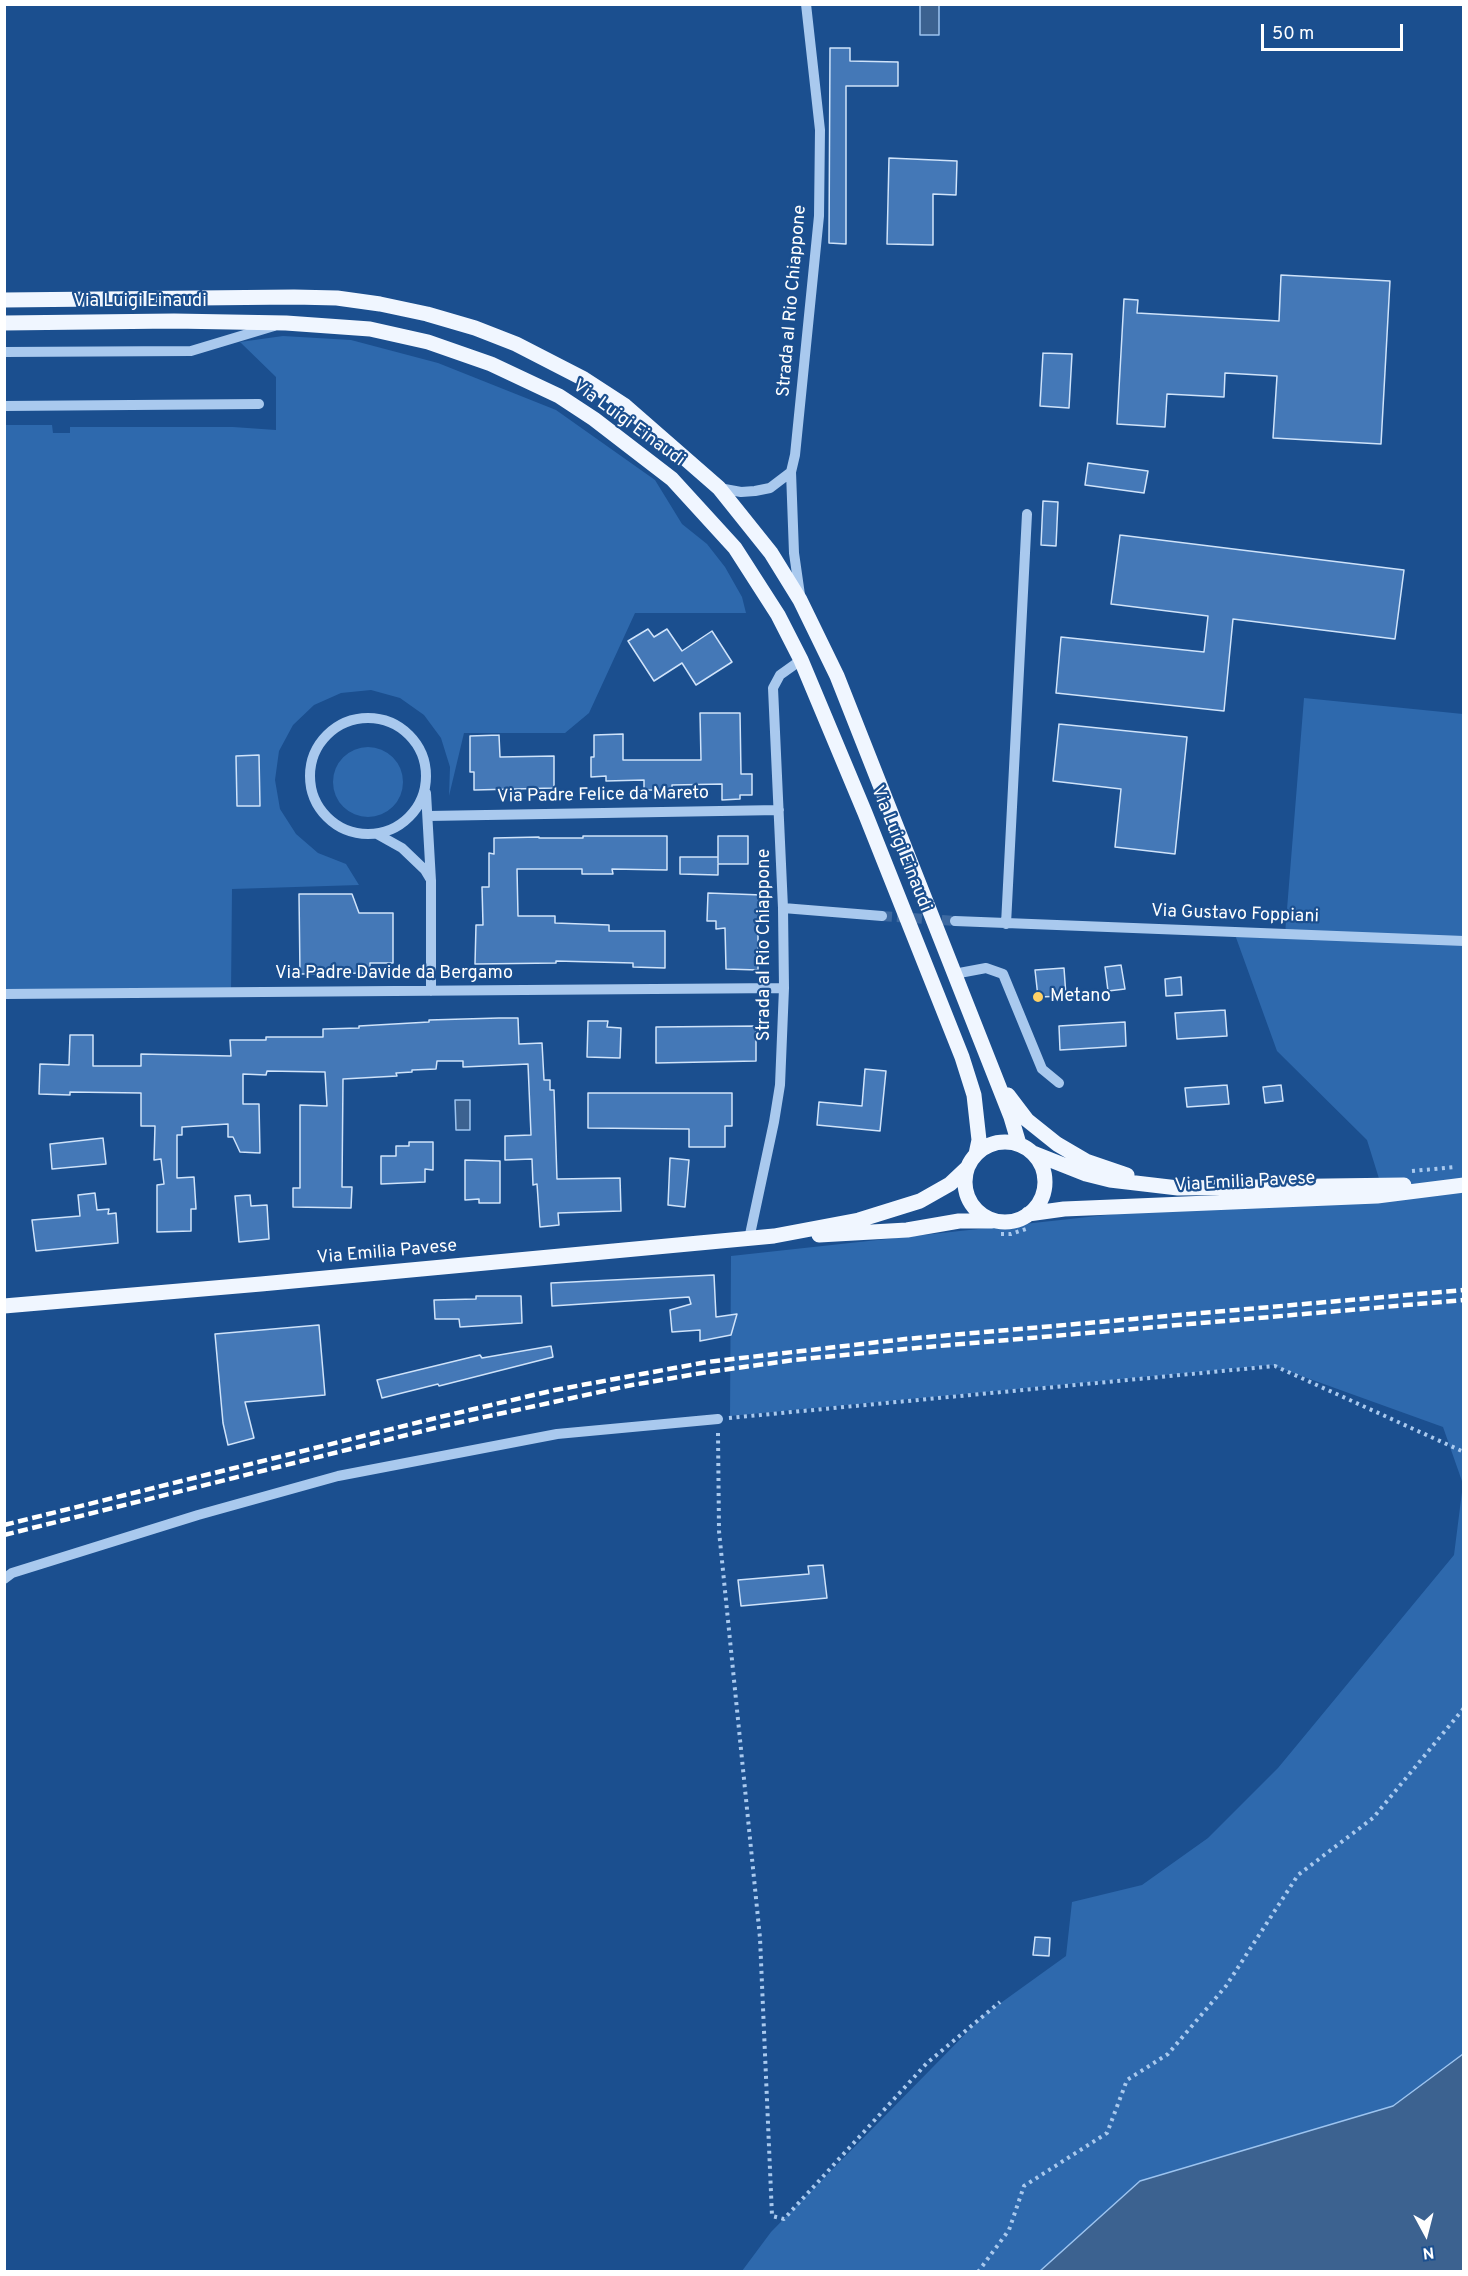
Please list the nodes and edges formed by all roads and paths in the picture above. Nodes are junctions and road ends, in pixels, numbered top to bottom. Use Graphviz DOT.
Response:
graph roads {
  1 [pos="806,4"];
  2 [pos="4,300"];
  3 [pos="4,323"];
  4 [pos="286,323"];
  5 [pos="4,352"];
  6 [pos="259,404"];
  7 [pos="4,406"];
  8 [pos="791,472"];
  9 [pos="719,488"];
  10 [pos="1027,514"];
  11 [pos="800,600"];
  12 [pos="801,660"];
  13 [pos="426,789"];
  14 [pos="779,810"];
  15 [pos="428,816"];
  16 [pos="377,834"];
  17 [pos="431,881"];
  18 [pos="783,908"];
  19 [pos="882,916"];
  20 [pos="955,921"];
  21 [pos="1005,924"];
  22 [pos="1464,941"];
  23 [pos="954,974"];
  24 [pos="784,988"];
  25 [pos="431,990"];
  26 [pos="4,994"];
  27 [pos="1059,1083"];
  28 [pos="997,1084"];
  29 [pos="1019,1144"];
  30 [pos="1033,1153"];
  31 [pos="976,1154"];
  32 [pos="1464,1167"];
  33 [pos="967,1168"];
  34 [pos="1405,1171"];
  35 [pos="1464,1185"];
  36 [pos="1186,1188"];
  37 [pos="1028,1214"];
  38 [pos="998,1221"];
  39 [pos="774,1236"];
  40 [pos="748,1239"];
  41 [pos="4,1305"];
  42 [pos="718,1419"];
  43 [pos="1464,1452"];
  44 [pos="4,1579"];
  45 [pos="1464,1708"];
  46 [pos="1000,2002"];
  47 [pos="978,2271"];
  1 -- 8 [label="street, Strada al Rio Chiappone"];
  2 -- 9 [label="main road, Via Luigi Einaudi"];
  3 -- 4 [label="main road, Via Luigi Einaudi"];
  4 -- 5 [label="street"];
  4 -- 12 [label="main road, Via Luigi Einaudi"];
  6 -- 7 [label="street"];
  8 -- 9 [label="street"];
  8 -- 11 [label="street, Strada al Rio Chiappone"];
  9 -- 11 [label="main road, Via Luigi Einaudi"];
  10 -- 21 [label="street"];
  11 -- 23 [label="main road, Via Luigi Einaudi"];
  12 -- 14 [label="street, Strada al Rio Chiappone"];
  12 -- 31 [label="main road, Via Luigi Einaudi"];
  13 -- 15 [label="street"];
  13 -- 16 [label="street"];
  13 -- 16 [label="street"];
  14 -- 15 [label="street, Via Padre Felice da Mareto"];
  14 -- 18 [label="street, Strada al Rio Chiappone"];
  15 -- 17 [label="street"];
  16 -- 17 [label="street"];
  17 -- 25 [label="street"];
  18 -- 19 [label="street"];
  18 -- 24 [label="street, Strada al Rio Chiappone"];
  20 -- 21 [label="street, Via Gustavo Foppiani"];
  21 -- 22 [label="street, Via Gustavo Foppiani"];
  23 -- 27 [label="street"];
  23 -- 28 [label="main road, Via Luigi Einaudi"];
  24 -- 25 [label="street, Via Padre Davide da Bergamo"];
  24 -- 40 [label="street, Strada al Rio Chiappone"];
  25 -- 26 [label="street, Via Padre Davide da Bergamo"];
  28 -- 29 [label="main road, Via Luigi Einaudi"];
  28 -- 36 [label="main road"];
  29 -- 30 [label="main road"];
  29 -- 31 [label="main road"];
  30 -- 36 [label="main road"];
  30 -- 37 [label="main road"];
  31 -- 33 [label="main road"];
  32 -- 34 [label="path"];
  33 -- 38 [label="main road"];
  33 -- 39 [label="main road, Via Emilia Pavese"];
  35 -- 36 [label="main road"];
  35 -- 37 [label="main road, Via Emilia Pavese"];
  37 -- 38 [label="main road"];
  38 -- 39 [label="main road, Via Emilia Pavese"];
  39 -- 40 [label="main road, Via Emilia Pavese"];
  40 -- 41 [label="main road, Via Emilia Pavese"];
  42 -- 43 [label="path"];
  42 -- 44 [label="street"];
  42 -- 46 [label="path"];
  45 -- 47 [label="path"];
}
